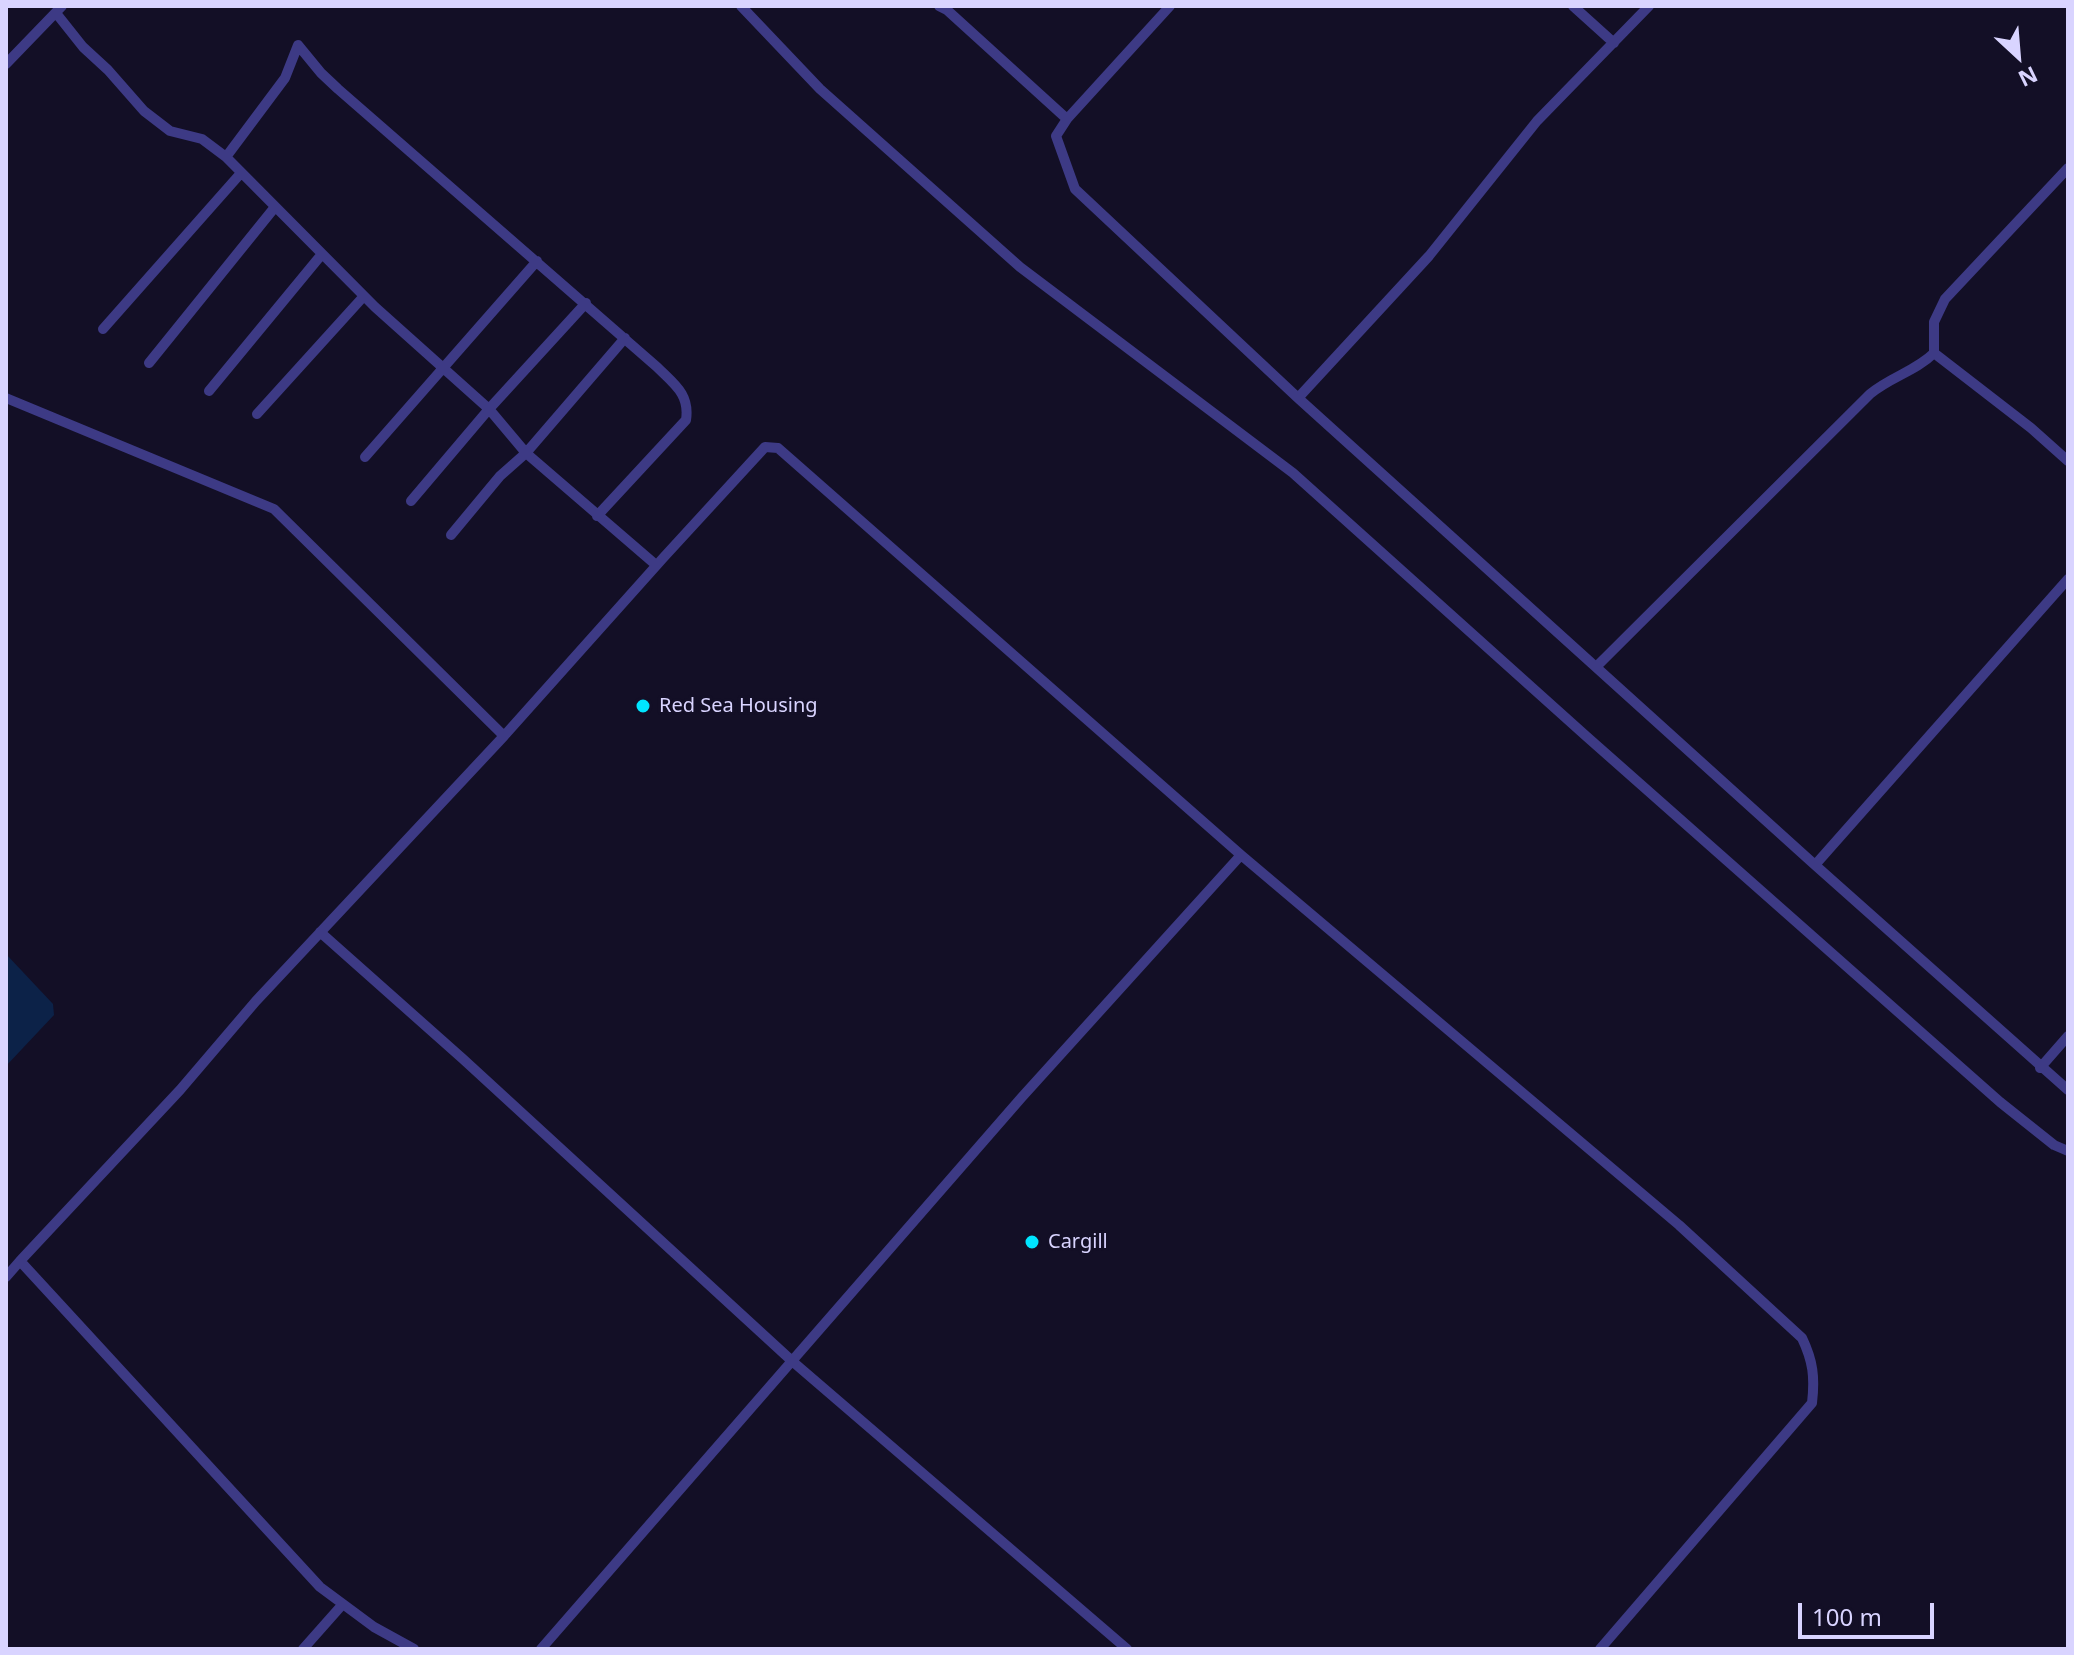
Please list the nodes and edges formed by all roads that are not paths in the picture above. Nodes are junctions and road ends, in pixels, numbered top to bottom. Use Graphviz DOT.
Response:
graph roads {
  1 [pos="741,6"];
  2 [pos="939,6"];
  3 [pos="1170,6"];
  4 [pos="1573,6"];
  5 [pos="1649,6"];
  6 [pos="59,9"];
  7 [pos="1614,43"];
  8 [pos="6,64"];
  9 [pos="1067,119"];
  10 [pos="226,157"];
  11 [pos="2068,168"];
  12 [pos="241,173"];
  13 [pos="275,207"];
  14 [pos="322,254"];
  15 [pos="537,261"];
  16 [pos="364,296"];
  17 [pos="586,303"];
  18 [pos="103,329"];
  19 [pos="625,338"];
  20 [pos="1934,353"];
  21 [pos="149,363"];
  22 [pos="445,368"];
  23 [pos="209,391"];
  24 [pos="6,398"];
  25 [pos="1298,398"];
  26 [pos="489,409"];
  27 [pos="257,414"];
  28 [pos="526,453"];
  29 [pos="365,457"];
  30 [pos="2068,461"];
  31 [pos="411,501"];
  32 [pos="597,516"];
  33 [pos="451,535"];
  34 [pos="656,565"];
  35 [pos="2068,579"];
  36 [pos="1597,666"];
  37 [pos="504,736"];
  38 [pos="1241,855"];
  39 [pos="1815,865"];
  40 [pos="320,932"];
  41 [pos="2068,1036"];
  42 [pos="2040,1068"];
  43 [pos="2068,1090"];
  44 [pos="2068,1151"];
  45 [pos="20,1261"];
  46 [pos="6,1277"];
  47 [pos="792,1361"];
  48 [pos="342,1605"];
  49 [pos="303,1649"];
  50 [pos="414,1649"];
  51 [pos="541,1649"];
  52 [pos="1127,1649"];
  53 [pos="1600,1649"];
  1 -- 44 [label="street"];
  2 -- 9 [label="street"];
  3 -- 9 [label="street"];
  4 -- 7 [label="street"];
  5 -- 7 [label="street"];
  6 -- 8 [label="street"];
  6 -- 10 [label="street"];
  7 -- 25 [label="street"];
  9 -- 25 [label="street"];
  10 -- 12 [label="street"];
  10 -- 15 [label="street"];
  11 -- 20 [label="street"];
  12 -- 13 [label="street"];
  12 -- 18 [label="street"];
  13 -- 14 [label="street"];
  13 -- 21 [label="street"];
  14 -- 16 [label="street"];
  14 -- 23 [label="street"];
  15 -- 17 [label="street"];
  15 -- 22 [label="street"];
  16 -- 22 [label="street"];
  16 -- 27 [label="street"];
  17 -- 19 [label="street"];
  17 -- 26 [label="street"];
  19 -- 28 [label="street"];
  19 -- 32 [label="street"];
  20 -- 30 [label="street"];
  20 -- 36 [label="street"];
  22 -- 26 [label="street"];
  22 -- 29 [label="street"];
  24 -- 37 [label="street"];
  25 -- 36 [label="street"];
  26 -- 28 [label="street"];
  26 -- 31 [label="street"];
  28 -- 32 [label="street"];
  28 -- 33 [label="street"];
  32 -- 34 [label="street"];
  34 -- 37 [label="street"];
  34 -- 38 [label="street"];
  35 -- 39 [label="street"];
  36 -- 39 [label="street"];
  37 -- 40 [label="street"];
  38 -- 47 [label="street"];
  38 -- 53 [label="street"];
  39 -- 42 [label="street"];
  40 -- 45 [label="street"];
  40 -- 47 [label="street"];
  41 -- 42 [label="street"];
  42 -- 43 [label="street"];
  45 -- 46 [label="street"];
  45 -- 48 [label="street"];
  47 -- 51 [label="street"];
  47 -- 52 [label="street"];
  48 -- 49 [label="street"];
  48 -- 50 [label="street"];
}
